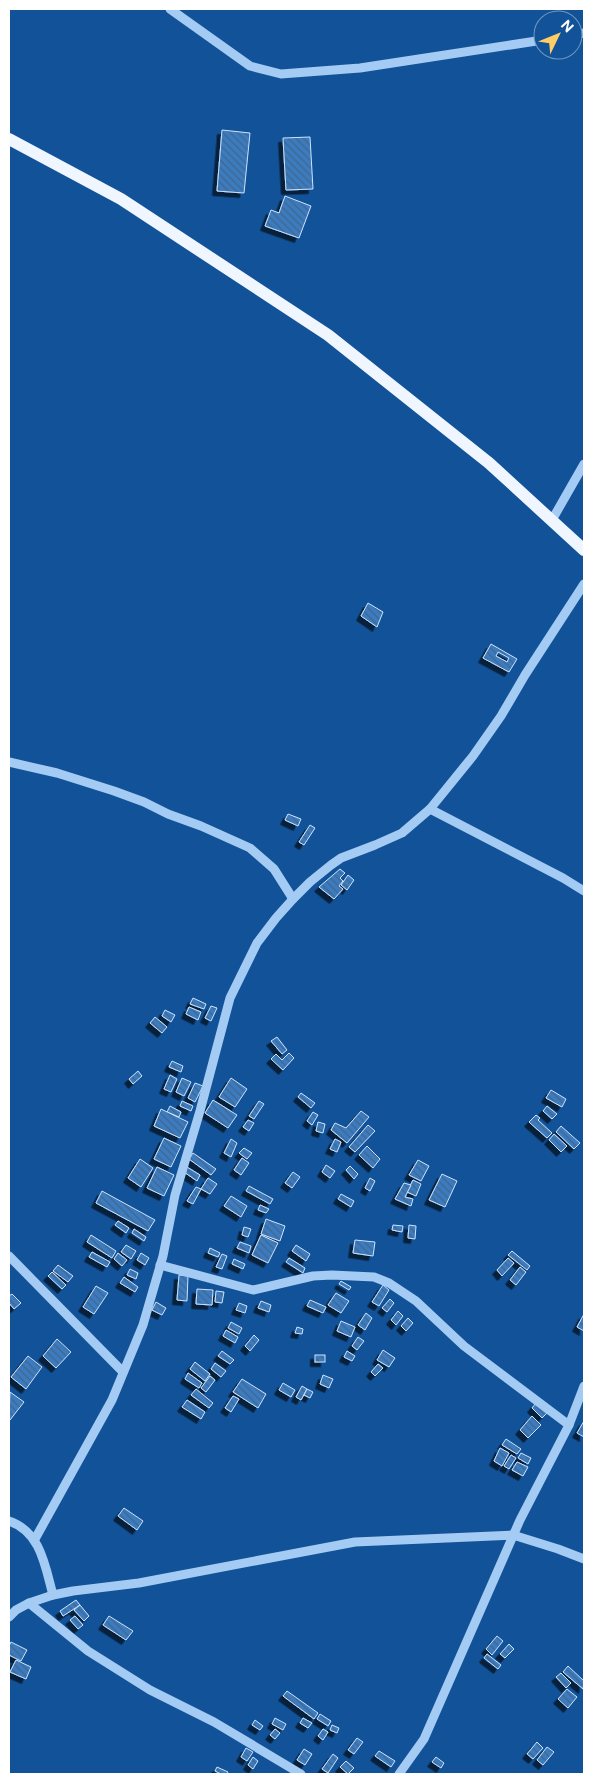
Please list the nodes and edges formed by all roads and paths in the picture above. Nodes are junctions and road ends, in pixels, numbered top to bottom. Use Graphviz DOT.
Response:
graph roads {
  1 [pos="170,9"];
  2 [pos="533,42"];
  3 [pos="9,139"];
  4 [pos="584,464"];
  5 [pos="552,520"];
  6 [pos="584,550"];
  7 [pos="584,584"];
  8 [pos="9,762"];
  9 [pos="430,809"];
  10 [pos="584,891"];
  11 [pos="293,899"];
  12 [pos="9,1256"];
  13 [pos="160,1265"];
  14 [pos="123,1372"];
  15 [pos="584,1386"];
  16 [pos="569,1425"];
  17 [pos="9,1521"];
  18 [pos="513,1535"];
  19 [pos="35,1539"];
  20 [pos="584,1559"];
  21 [pos="53,1595"];
  22 [pos="29,1603"];
  23 [pos="9,1617"];
  24 [pos="301,1774"];
  25 [pos="399,1774"];
  1 -- 2 [label="street"];
  3 -- 5 [label="main road"];
  4 -- 5 [label="street"];
  5 -- 6 [label="main road"];
  7 -- 9 [label="street"];
  8 -- 11 [label="street"];
  9 -- 10 [label="street"];
  9 -- 11 [label="street"];
  11 -- 13 [label="street"];
  12 -- 14 [label="street"];
  13 -- 14 [label="street"];
  13 -- 16 [label="street"];
  14 -- 19 [label="street"];
  15 -- 16 [label="street"];
  16 -- 18 [label="street"];
  17 -- 19 [label="street"];
  18 -- 20 [label="street"];
  18 -- 21 [label="street"];
  18 -- 25 [label="street"];
  19 -- 21 [label="street"];
  21 -- 22 [label="street"];
  22 -- 23 [label="street"];
  22 -- 24 [label="street"];
}
